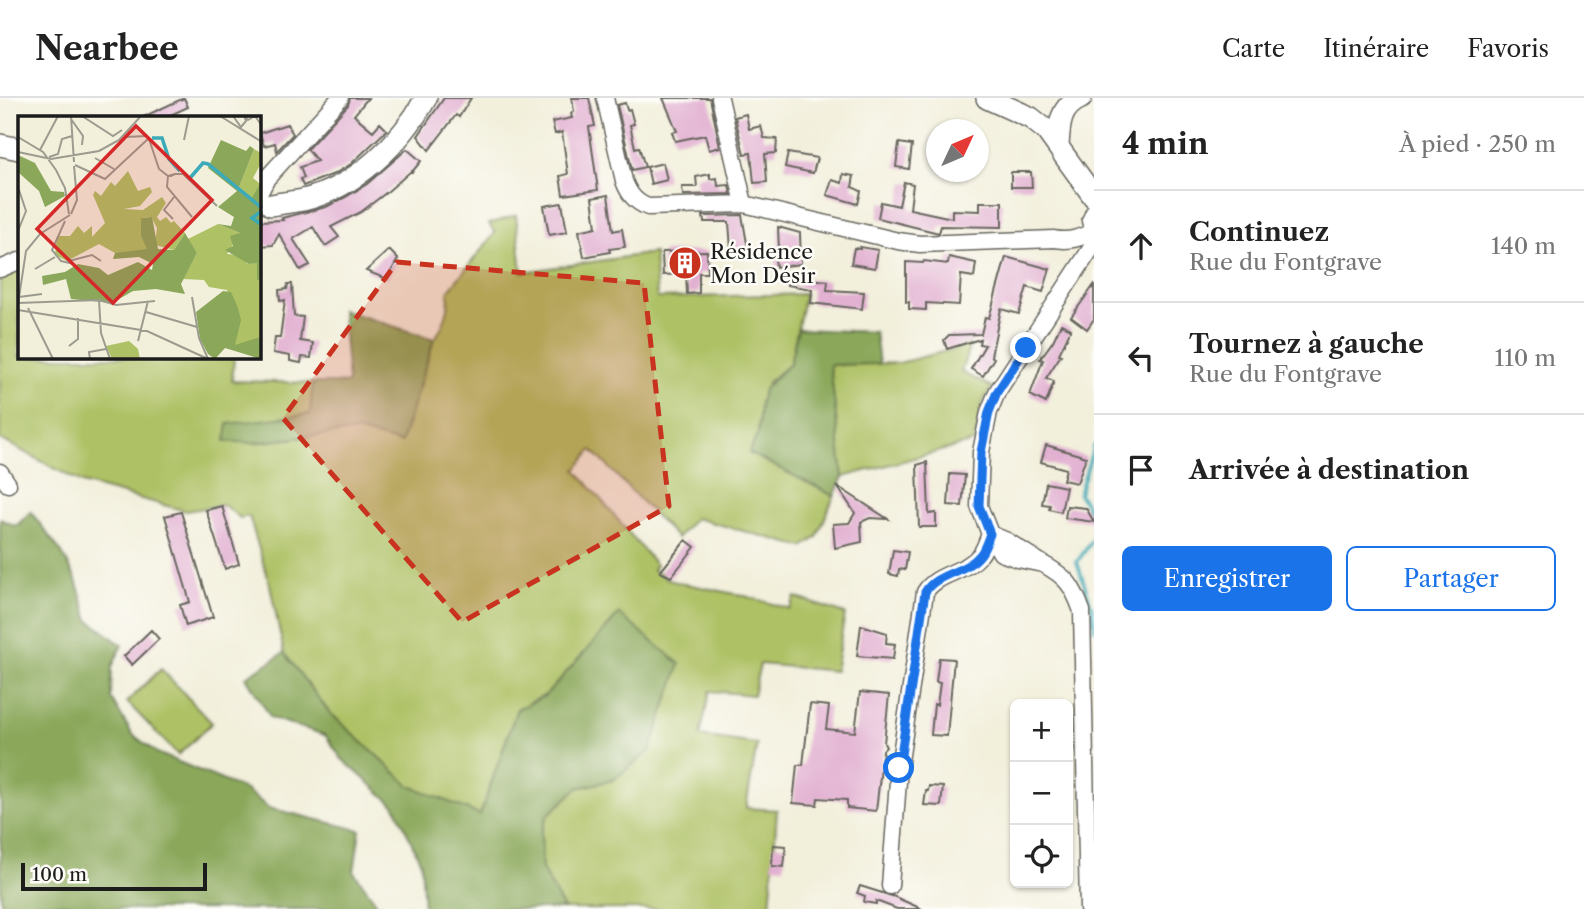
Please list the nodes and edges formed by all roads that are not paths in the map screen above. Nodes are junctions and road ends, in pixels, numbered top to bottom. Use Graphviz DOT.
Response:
graph roads {
  1 [pos="340,98"];
  2 [pos="426,98"];
  3 [pos="605,98"];
  4 [pos="720,98"];
  5 [pos="988,98"];
  6 [pos="1081,98"];
  7 [pos="0,145"];
  8 [pos="1058,147"];
  9 [pos="18,149"];
  10 [pos="1094,197"];
  11 [pos="262,201"];
  12 [pos="744,204"];
  13 [pos="1093,223"];
  14 [pos="1060,240"];
  15 [pos="1094,244"];
  16 [pos="18,261"];
  17 [pos="0,269"];
  18 [pos="1077,270"];
  19 [pos="990,534"];
  20 [pos="890,886"];
  21 [pos="1088,909"];
  1 -- 11 [label="street"];
  2 -- 11 [label="main road"];
  3 -- 12 [label="street"];
  4 -- 12 [label="street"];
  5 -- 8 [label="main road"];
  6 -- 8 [label="main road"];
  7 -- 9 [label="main road"];
  8 -- 10 [label="main road"];
  12 -- 14 [label="street"];
  13 -- 14 [label="street"];
  14 -- 18 [label="street"];
  15 -- 18 [label="street"];
  16 -- 17 [label="street"];
  18 -- 19 [label="street"];
  19 -- 20 [label="street"];
  19 -- 21 [label="street"];
}
